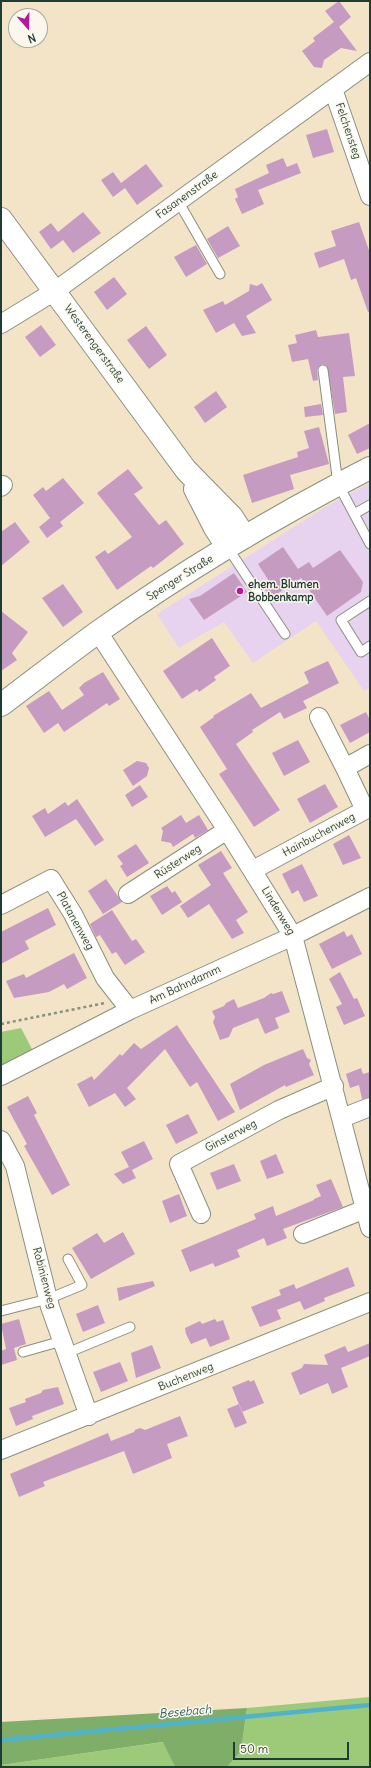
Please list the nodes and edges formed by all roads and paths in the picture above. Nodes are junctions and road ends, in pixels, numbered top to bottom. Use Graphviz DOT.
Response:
graph roads {
  1 [pos="370,62"];
  2 [pos="333,89"];
  3 [pos="370,196"];
  4 [pos="178,201"];
  5 [pos="1,219"];
  6 [pos="220,274"];
  7 [pos="55,291"];
  8 [pos="1,324"];
  9 [pos="323,370"];
  10 [pos="370,468"];
  11 [pos="338,484"];
  12 [pos="370,505"];
  13 [pos="354,514"];
  14 [pos="237,542"];
  15 [pos="370,544"];
  16 [pos="370,602"];
  17 [pos="98,632"];
  18 [pos="285,634"];
  19 [pos="370,646"];
  20 [pos="1,705"];
  21 [pos="319,716"];
  22 [pos="370,754"];
  23 [pos="345,768"];
  24 [pos="227,830"];
  25 [pos="252,870"];
  26 [pos="128,894"];
  27 [pos="370,897"];
  28 [pos="1,905"];
  29 [pos="293,936"];
  30 [pos="126,1005"];
  31 [pos="1,1024"];
  32 [pos="1,1076"];
  33 [pos="334,1086"];
  34 [pos="370,1107"];
  35 [pos="342,1118"];
  36 [pos="1,1140"];
  37 [pos="367,1207"];
  38 [pos="201,1214"];
  39 [pos="370,1228"];
  40 [pos="303,1234"];
  41 [pos="68,1259"];
  42 [pos="48,1299"];
  43 [pos="370,1302"];
  44 [pos="1,1311"];
  45 [pos="130,1327"];
  46 [pos="64,1347"];
  47 [pos="23,1352"];
  48 [pos="89,1416"];
  49 [pos="1,1450"];
  1 -- 2 [label="street, Fasanenstraße"];
  2 -- 3 [label="street, Felchensteg"];
  2 -- 4 [label="street, Fasanenstraße"];
  4 -- 6 [label="lane"];
  4 -- 7 [label="street, Fasanenstraße"];
  5 -- 7 [label="street, Westerengerstraße"];
  7 -- 8 [label="street, Fasanenstraße"];
  7 -- 14 [label="street, Westerengerstraße"];
  9 -- 11 [label="lane"];
  10 -- 11 [label="street, Spenger Straße"];
  11 -- 13 [label="lane"];
  11 -- 14 [label="street, Spenger Straße"];
  12 -- 13 [label="lane"];
  13 -- 15 [label="lane"];
  14 -- 17 [label="street, Spenger Straße"];
  14 -- 18 [label="lane"];
  16 -- 19 [label="lane"];
  17 -- 20 [label="street, Spenger Straße"];
  17 -- 24 [label="street, Lindenweg"];
  21 -- 23 [label="street, Hainbuchenweg"];
  22 -- 23 [label="street"];
  23 -- 25 [label="street, Hainbuchenweg"];
  24 -- 25 [label="street, Lindenweg"];
  24 -- 26 [label="street, Rüsterweg"];
  25 -- 29 [label="street, Lindenweg"];
  27 -- 29 [label="street, Am Bahndamm"];
  28 -- 30 [label="street, Platanenweg"];
  29 -- 30 [label="street, Am Bahndamm"];
  29 -- 33 [label="street, Lindenweg"];
  30 -- 31 [label="path"];
  30 -- 32 [label="street, Am Bahndamm"];
  33 -- 35 [label="street, Lindenweg"];
  33 -- 38 [label="street, Ginsterweg"];
  34 -- 35 [label="street"];
  35 -- 37 [label="street, Lindenweg"];
  36 -- 42 [label="street, Robinienweg"];
  37 -- 39 [label="street, Lindenweg"];
  37 -- 40 [label="street"];
  41 -- 42 [label="lane"];
  42 -- 44 [label="lane"];
  42 -- 46 [label="street, Robinienweg"];
  43 -- 48 [label="street, Buchenweg"];
  45 -- 46 [label="lane"];
  46 -- 47 [label="lane"];
  46 -- 48 [label="street, Robinienweg"];
  48 -- 49 [label="street, Buchenweg"];
}
